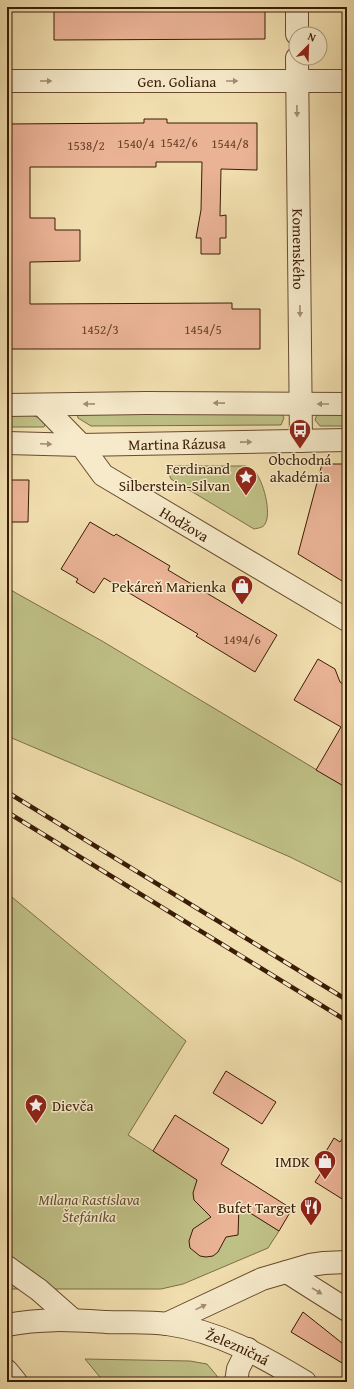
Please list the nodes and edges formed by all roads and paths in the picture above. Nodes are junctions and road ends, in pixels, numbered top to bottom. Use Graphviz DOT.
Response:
graph roads {
  1 [pos="297,7"];
  2 [pos="297,26"];
  3 [pos="297,66"];
  4 [pos="7,81"];
  5 [pos="347,81"];
  6 [pos="297,82"];
  7 [pos="300,404"];
  8 [pos="347,404"];
  9 [pos="7,405"];
  10 [pos="42,405"];
  11 [pos="347,440"];
  12 [pos="301,441"];
  13 [pos="7,443"];
  14 [pos="81,445"];
  15 [pos="347,620"];
  16 [pos="347,1262"];
  17 [pos="7,1267"];
  18 [pos="287,1272"];
  19 [pos="347,1310"];
  20 [pos="72,1319"];
  21 [pos="166,1324"];
  22 [pos="7,1326"];
  23 [pos="248,1349"];
  24 [pos="7,1371"];
  25 [pos="282,1375"];
  26 [pos="16,1382"];
  27 [pos="236,1382"];
  28 [pos="306,1382"];
  1 -- 2 [label="street"];
  3 -- 6 [label="street, Komenského"];
  4 -- 6 [label="street, Gen. Goliana, one-way"];
  5 -- 6 [label="street, Gen. Goliana"];
  6 -- 7 [label="street, Komenského, one-way"];
  8 -- 7 [label="street, one-way"];
  7 -- 10 [label="street, one-way"];
  7 -- 12 [label="street, Komenského"];
  9 -- 10 [label="street"];
  10 -- 14 [label="street, Hodžova"];
  11 -- 12 [label="street, Martina Rázusa"];
  14 -- 12 [label="street, Martina Rázusa, one-way"];
  13 -- 14 [label="street, Martina Rázusa, one-way"];
  14 -- 15 [label="street, Hodžova"];
  16 -- 18 [label="street"];
  17 -- 20 [label="street"];
  18 -- 19 [label="street, one-way"];
  21 -- 18 [label="street, one-way"];
  20 -- 21 [label="street, Železničná"];
  20 -- 22 [label="street, Železničná"];
  21 -- 23 [label="street, Železničná"];
  23 -- 25 [label="street, Železničná"];
  23 -- 27 [label="street"];
  24 -- 26 [label="street"];
  25 -- 28 [label="street, Železničná"];
}
